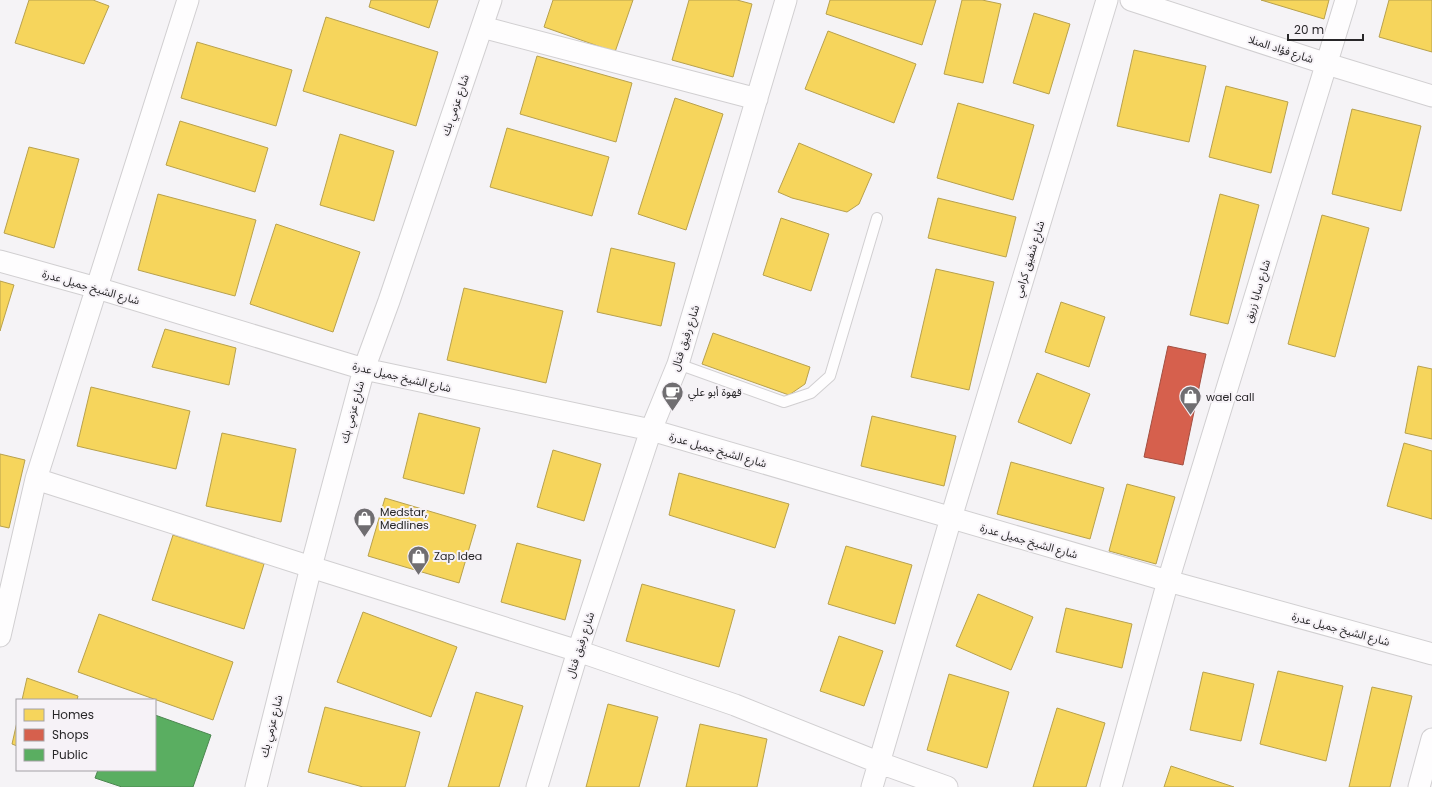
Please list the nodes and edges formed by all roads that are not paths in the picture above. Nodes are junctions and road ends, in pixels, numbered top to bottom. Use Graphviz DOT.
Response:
graph roads {
  1 [pos="188,0"];
  2 [pos="491,0"];
  3 [pos="786,0"];
  4 [pos="1107,0"];
  5 [pos="1131,0"];
  6 [pos="1346,0"];
  7 [pos="482,27"];
  8 [pos="1327,64"];
  9 [pos="1432,96"];
  10 [pos="758,98"];
  11 [pos="877,218"];
  12 [pos="0,261"];
  13 [pos="97,288"];
  14 [pos="678,364"];
  15 [pos="364,369"];
  16 [pos="651,430"];
  17 [pos="36,479"];
  18 [pos="951,518"];
  19 [pos="311,567"];
  20 [pos="1168,581"];
  21 [pos="0,636"];
  22 [pos="578,651"];
  23 [pos="1432,654"];
  24 [pos="1432,739"];
  25 [pos="880,763"];
  26 [pos="256,787"];
  27 [pos="537,787"];
  28 [pos="872,787"];
  29 [pos="947,787"];
  30 [pos="1111,787"];
  31 [pos="1419,787"];
  1 -- 13 [label="street"];
  2 -- 7 [label="street, شارع عزمي بك"];
  3 -- 10 [label="street, شارع رفيق فتال"];
  4 -- 18 [label="street, شارع شفيق كرامي"];
  5 -- 8 [label="street, شارع فؤاد المنلا"];
  6 -- 8 [label="street, شارع سابا زريق"];
  7 -- 10 [label="street"];
  7 -- 15 [label="street, شارع عزمي بك"];
  8 -- 9 [label="street, شارع فؤاد المنلا"];
  8 -- 20 [label="street, شارع سابا زريق"];
  10 -- 14 [label="street, شارع رفيق فتال"];
  11 -- 14 [label="lane"];
  12 -- 13 [label="street, شارع الشيخ جميل عدرة"];
  13 -- 15 [label="street, شارع الشيخ جميل عدرة"];
  13 -- 17 [label="street"];
  14 -- 16 [label="street, شارع رفيق فتال"];
  15 -- 16 [label="street, شارع الشيخ جميل عدرة"];
  15 -- 19 [label="street, شارع عزمي بك"];
  16 -- 18 [label="street, شارع الشيخ جميل عدرة"];
  16 -- 22 [label="street, شارع رفيق فتال"];
  17 -- 19 [label="street"];
  17 -- 21 [label="street"];
  18 -- 20 [label="street, شارع الشيخ جميل عدرة"];
  18 -- 25 [label="street, شارع شفيق كرامي"];
  19 -- 22 [label="street"];
  19 -- 26 [label="street, شارع عزمي بك"];
  20 -- 23 [label="street, شارع الشيخ جميل عدرة"];
  20 -- 30 [label="street, شارع سابا زريق"];
  22 -- 25 [label="street"];
  22 -- 27 [label="street, شارع رفيق فتال"];
  24 -- 31 [label="street"];
  25 -- 28 [label="street, شارع شفيق كرامي"];
  25 -- 29 [label="street"];
}
